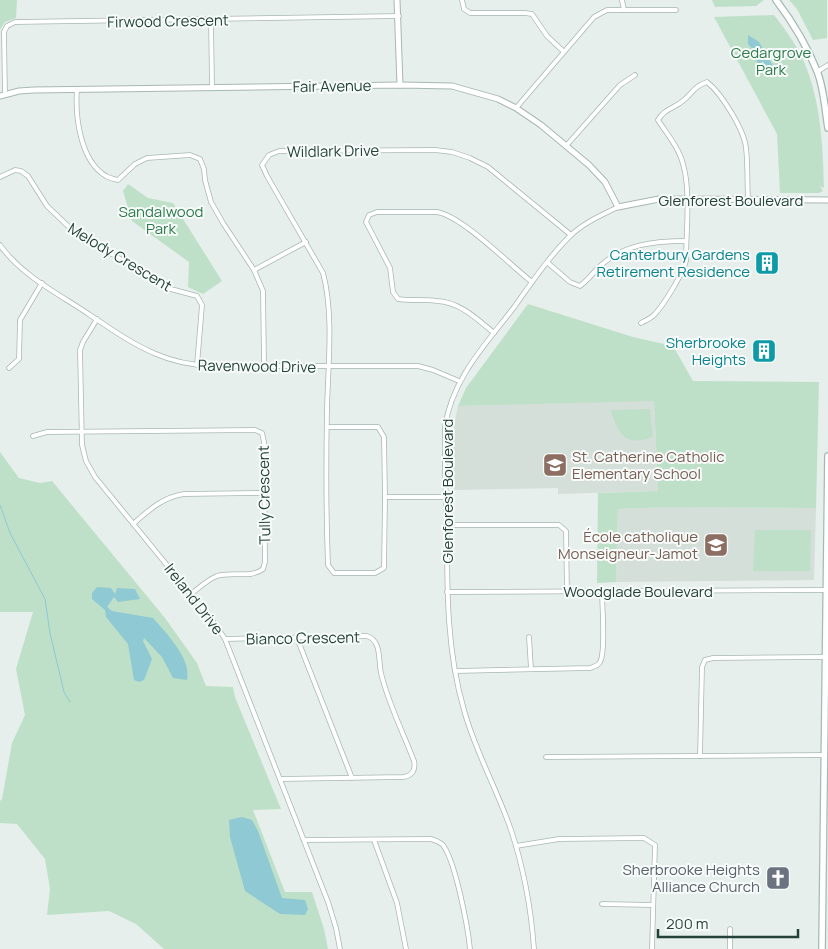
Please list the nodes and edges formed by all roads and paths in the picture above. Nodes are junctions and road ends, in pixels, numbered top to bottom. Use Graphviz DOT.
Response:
graph roads {
  1 [pos="397,0"];
  2 [pos="462,0"];
  3 [pos="622,0"];
  4 [pos="776,0"];
  5 [pos="624,10"];
  6 [pos="676,10"];
  7 [pos="399,16"];
  8 [pos="211,20"];
  9 [pos="563,52"];
  10 [pos="828,65"];
  11 [pos="817,72"];
  12 [pos="636,75"];
  13 [pos="400,84"];
  14 [pos="212,88"];
  15 [pos="77,89"];
  16 [pos="2,96"];
  17 [pos="516,108"];
  18 [pos="828,128"];
  19 [pos="566,146"];
  20 [pos="0,177"];
  21 [pos="687,198"];
  22 [pos="748,199"];
  23 [pos="828,200"];
  24 [pos="618,207"];
  25 [pos="571,235"];
  26 [pos="686,241"];
  27 [pos="306,242"];
  28 [pos="0,245"];
  29 [pos="548,263"];
  30 [pos="254,270"];
  31 [pos="532,282"];
  32 [pos="42,283"];
  33 [pos="96,319"];
  34 [pos="641,322"];
  35 [pos="494,333"];
  36 [pos="197,365"];
  37 [pos="264,365"];
  38 [pos="329,367"];
  39 [pos="9,368"];
  40 [pos="459,381"];
  41 [pos="327,427"];
  42 [pos="81,432"];
  43 [pos="33,436"];
  44 [pos="828,456"];
  45 [pos="264,493"];
  46 [pos="386,497"];
  47 [pos="446,497"];
  48 [pos="133,524"];
  49 [pos="446,525"];
  50 [pos="828,590"];
  51 [pos="447,592"];
  52 [pos="567,592"];
  53 [pos="602,592"];
  54 [pos="191,594"];
  55 [pos="529,637"];
  56 [pos="297,638"];
  57 [pos="225,639"];
  58 [pos="826,657"];
  59 [pos="531,669"];
  60 [pos="455,670"];
  61 [pos="824,755"];
  62 [pos="700,756"];
  63 [pos="546,757"];
  64 [pos="352,778"];
  65 [pos="280,779"];
  66 [pos="304,840"];
  67 [pos="374,840"];
  68 [pos="516,846"];
  69 [pos="602,904"];
  70 [pos="653,905"];
  71 [pos="730,929"];
  72 [pos="340,949"];
  73 [pos="406,949"];
  74 [pos="470,949"];
  75 [pos="534,949"];
  76 [pos="652,949"];
  77 [pos="730,949"];
  78 [pos="822,949"];
  1 -- 7 [label="street"];
  2 -- 9 [label="street"];
  3 -- 5 [label="street"];
  4 -- 11 [label="main road"];
  5 -- 6 [label="street"];
  5 -- 9 [label="street"];
  7 -- 8 [label="street, Firwood Crescent"];
  7 -- 13 [label="street"];
  8 -- 14 [label="street"];
  8 -- 16 [label="street, Firwood Crescent"];
  9 -- 17 [label="street"];
  10 -- 11 [label="street"];
  11 -- 18 [label="main road"];
  12 -- 19 [label="street"];
  13 -- 14 [label="street, Fair Avenue"];
  13 -- 17 [label="street, Fair Avenue"];
  14 -- 15 [label="street, Fair Avenue"];
  15 -- 16 [label="street, Fair Avenue"];
  15 -- 30 [label="street"];
  17 -- 19 [label="street, Fair Avenue"];
  19 -- 24 [label="street, Fair Avenue"];
  20 -- 36 [label="street, Melody Crescent"];
  21 -- 22 [label="street, Glenforest Boulevard"];
  21 -- 22 [label="street"];
  21 -- 24 [label="street, Glenforest Boulevard"];
  21 -- 26 [label="street"];
  22 -- 23 [label="street, Glenforest Boulevard"];
  24 -- 25 [label="street, Glenforest Boulevard"];
  25 -- 27 [label="street, Wildlark Drive"];
  25 -- 29 [label="street, Glenforest Boulevard"];
  26 -- 29 [label="street"];
  26 -- 34 [label="street"];
  27 -- 30 [label="street"];
  27 -- 38 [label="street, Wildlark Drive"];
  28 -- 32 [label="street, Ravenwood Drive"];
  29 -- 31 [label="street, Glenforest Boulevard"];
  30 -- 37 [label="street"];
  31 -- 35 [label="street, Glenforest Boulevard"];
  31 -- 35 [label="street"];
  32 -- 33 [label="street, Ravenwood Drive"];
  32 -- 39 [label="street"];
  33 -- 36 [label="street, Ravenwood Drive"];
  33 -- 42 [label="street, Ireland Drive"];
  35 -- 40 [label="street, Glenforest Boulevard"];
  36 -- 37 [label="street, Ravenwood Drive"];
  37 -- 38 [label="street, Ravenwood Drive"];
  38 -- 40 [label="street, Ravenwood Drive"];
  38 -- 41 [label="street, Wildlark Drive"];
  40 -- 47 [label="street, Glenforest Boulevard"];
  41 -- 46 [label="street, Wildlark Drive"];
  41 -- 46 [label="street, Wildlark Drive"];
  42 -- 43 [label="street"];
  42 -- 45 [label="street, Tully Crescent"];
  42 -- 48 [label="street, Ireland Drive"];
  44 -- 50 [label="main road"];
  45 -- 48 [label="street"];
  45 -- 54 [label="street, Tully Crescent"];
  46 -- 47 [label="street"];
  47 -- 49 [label="street, Glenforest Boulevard"];
  48 -- 54 [label="street, Ireland Drive"];
  49 -- 51 [label="street, Glenforest Boulevard"];
  49 -- 52 [label="street"];
  50 -- 53 [label="street, Woodglade Boulevard"];
  50 -- 58 [label="main road"];
  51 -- 52 [label="street, Woodglade Boulevard"];
  51 -- 60 [label="street, Glenforest Boulevard"];
  52 -- 53 [label="street, Woodglade Boulevard"];
  53 -- 59 [label="street"];
  54 -- 57 [label="street, Ireland Drive"];
  55 -- 59 [label="street"];
  56 -- 57 [label="street, Bianco Crescent"];
  56 -- 64 [label="street"];
  56 -- 64 [label="street, Bianco Crescent"];
  57 -- 65 [label="street, Ireland Drive"];
  58 -- 61 [label="main road"];
  58 -- 62 [label="street"];
  59 -- 60 [label="street"];
  60 -- 68 [label="street, Glenforest Boulevard"];
  61 -- 62 [label="street"];
  61 -- 78 [label="main road"];
  62 -- 63 [label="street"];
  64 -- 65 [label="street, Bianco Crescent"];
  65 -- 66 [label="street, Ireland Drive"];
  66 -- 67 [label="street"];
  66 -- 72 [label="street, Ireland Drive"];
  67 -- 73 [label="street"];
  67 -- 74 [label="street"];
  68 -- 70 [label="street"];
  68 -- 75 [label="street, Glenforest Boulevard"];
  69 -- 70 [label="street"];
  70 -- 76 [label="street"];
  71 -- 77 [label="street"];
}
